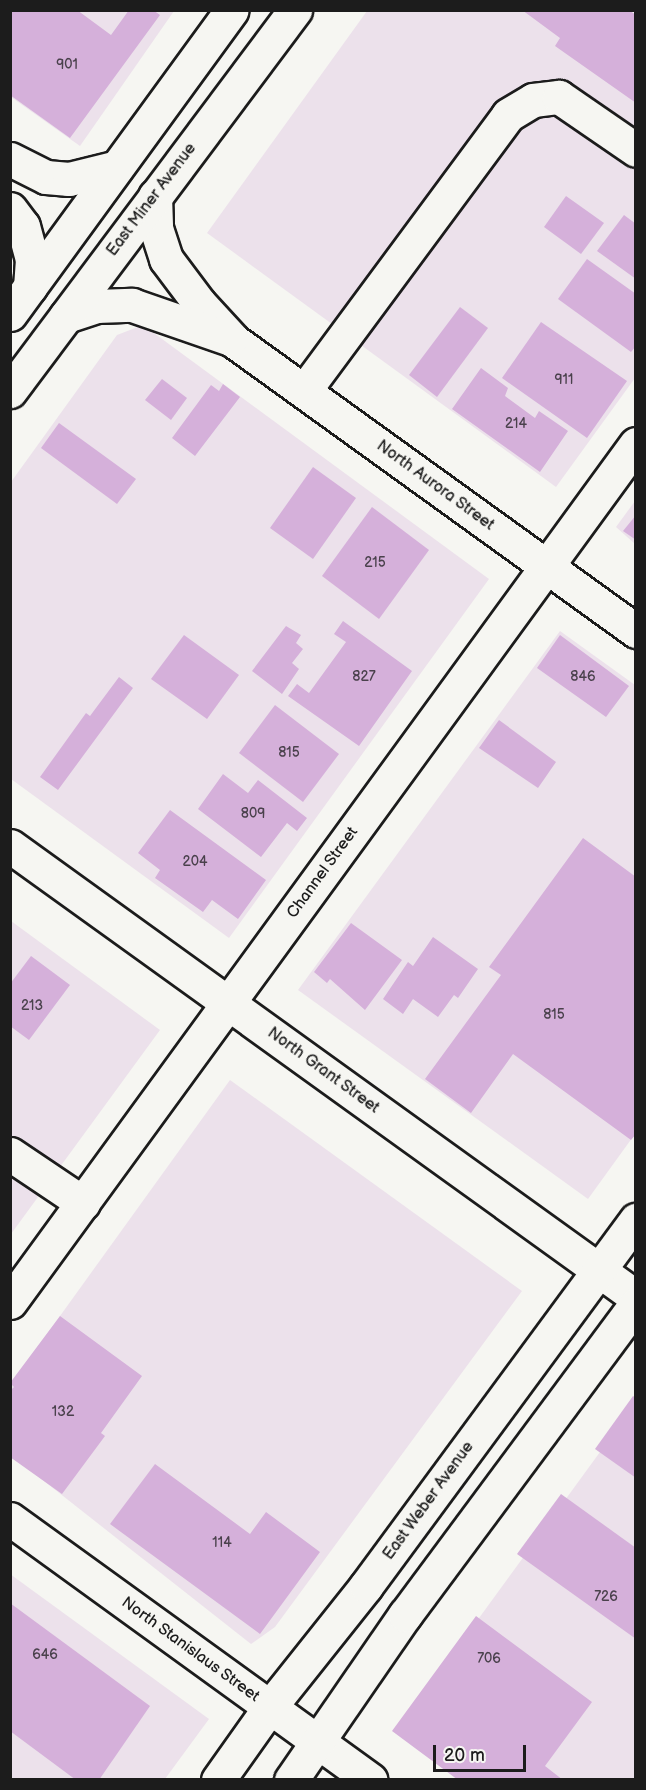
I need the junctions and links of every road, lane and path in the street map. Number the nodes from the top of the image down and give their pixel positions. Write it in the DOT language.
graph roads {
  1 [pos="232,10"];
  2 [pos="295,10"];
  3 [pos="636,150"];
  4 [pos="10,159"];
  5 [pos="117,167"];
  6 [pos="155,196"];
  7 [pos="10,209"];
  8 [pos="30,286"];
  9 [pos="10,314"];
  10 [pos="66,316"];
  11 [pos="234,341"];
  12 [pos="10,391"];
  13 [pos="304,391"];
  14 [pos="636,444"];
  15 [pos="545,566"];
  16 [pos="636,630"];
  17 [pos="10,846"];
  18 [pos="229,1003"];
  19 [pos="12,1158"];
  20 [pos="83,1203"];
  21 [pos="636,1220"];
  22 [pos="599,1270"];
  23 [pos="636,1297"];
  24 [pos="10,1302"];
  25 [pos="636,1304"];
  26 [pos="10,1519"];
  27 [pos="269,1708"];
  28 [pos="318,1743"];
  29 [pos="218,1779"];
  30 [pos="291,1779"];
  31 [pos="371,1779"];
  1 -- 5 [label="street"];
  2 -- 6 [label="street, East Miner Avenue"];
  3 -- 13 [label="street"];
  4 -- 5 [label="street"];
  5 -- 8 [label="street"];
  6 -- 10 [label="street, East Miner Avenue"];
  6 -- 11 [label="street, North Aurora Street"];
  7 -- 8 [label="street"];
  8 -- 9 [label="street"];
  10 -- 11 [label="street, North Aurora Street"];
  10 -- 12 [label="street, East Miner Avenue"];
  11 -- 13 [label="street, North Aurora Street"];
  13 -- 15 [label="street, North Aurora Street"];
  14 -- 15 [label="street, Channel Street"];
  15 -- 16 [label="street, North Aurora Street"];
  15 -- 18 [label="street, Channel Street"];
  17 -- 18 [label="street, North Grant Street"];
  18 -- 20 [label="street, Channel Street"];
  18 -- 22 [label="street, North Grant Street"];
  19 -- 20 [label="street"];
  20 -- 24 [label="street, Channel Street"];
  21 -- 22 [label="street, East Weber Avenue"];
  22 -- 23 [label="street, North Grant Street"];
  22 -- 27 [label="street, East Weber Avenue"];
  25 -- 28 [label="street"];
  26 -- 27 [label="street, North Stanislaus Street"];
  27 -- 28 [label="street, North Stanislaus Street"];
  27 -- 29 [label="street, East Weber Avenue"];
  28 -- 30 [label="street"];
  28 -- 31 [label="street, North Stanislaus Street"];
}
